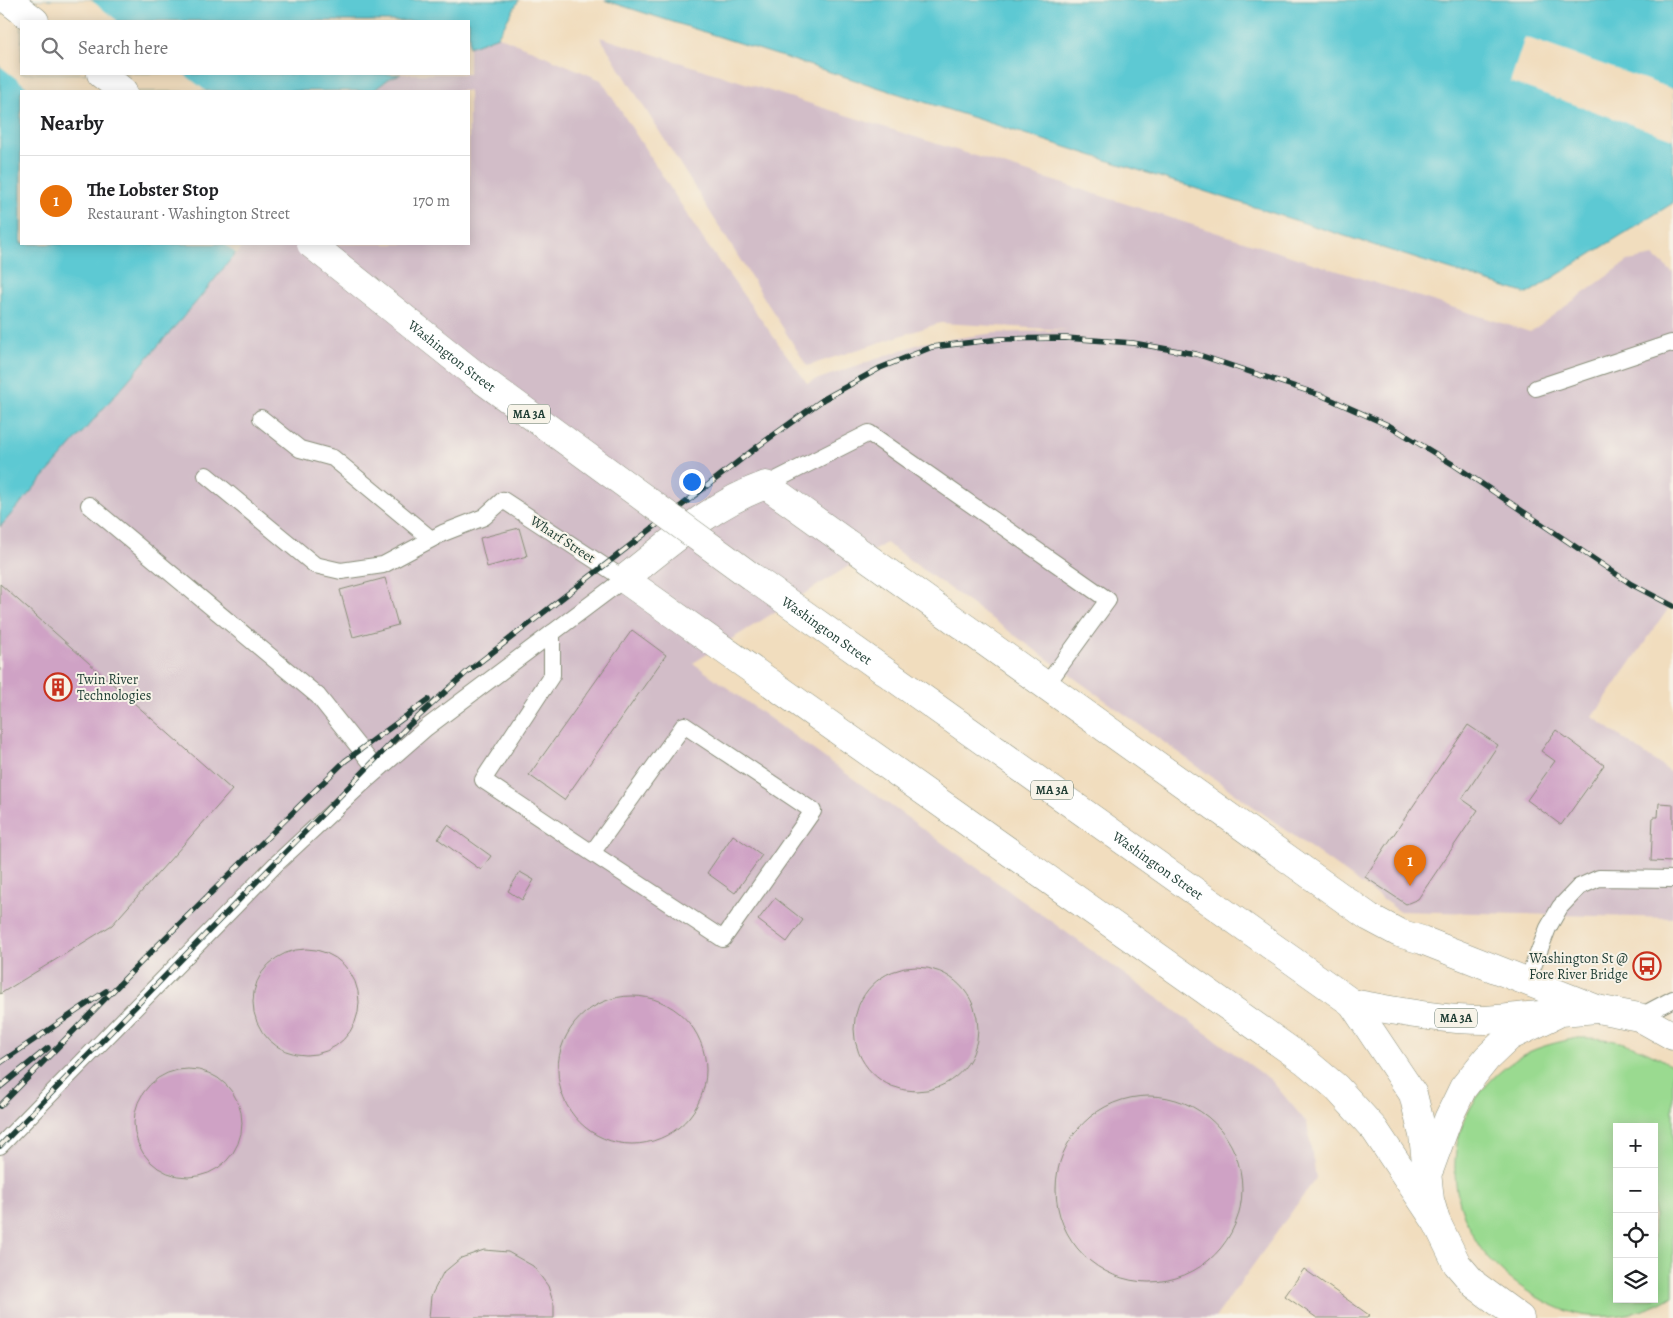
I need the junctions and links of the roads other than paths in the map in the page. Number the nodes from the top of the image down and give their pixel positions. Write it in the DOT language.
graph roads {
  1 [pos="8,0"];
  2 [pos="34,20"];
  3 [pos="102,75"];
  4 [pos="122,90"];
  5 [pos="312,245"];
  6 [pos="1673,344"];
  7 [pos="1536,388"];
  8 [pos="261,418"];
  9 [pos="206,475"];
  10 [pos="766,484"];
  11 [pos="89,505"];
  12 [pos="431,539"];
  13 [pos="624,579"];
  14 [pos="552,632"];
  15 [pos="1048,684"];
  16 [pos="377,770"];
  17 [pos="592,853"];
  18 [pos="1673,879"];
  19 [pos="1527,982"];
  20 [pos="1673,999"];
  21 [pos="1352,1003"];
  22 [pos="1597,1009"];
  23 [pos="1561,1012"];
  24 [pos="1639,1017"];
  25 [pos="1673,1036"];
  26 [pos="0,1146"];
  27 [pos="1426,1176"];
  28 [pos="1436,1221"];
  29 [pos="1520,1318"];
  1 -- 2 [label="main road"];
  3 -- 4 [label="main road"];
  5 -- 21 [label="main road, Washington Street / MA 3A, bridge"];
  6 -- 7 [label="lane"];
  8 -- 12 [label="lane"];
  9 -- 12 [label="lane"];
  10 -- 13 [label="main road"];
  10 -- 15 [label="main road"];
  10 -- 15 [label="lane"];
  11 -- 16 [label="lane"];
  12 -- 13 [label="lane, Wharf Street"];
  13 -- 14 [label="lane"];
  13 -- 28 [label="main road"];
  14 -- 16 [label="lane"];
  14 -- 17 [label="lane"];
  15 -- 19 [label="main road"];
  16 -- 26 [label="lane"];
  17 -- 17 [label="lane"];
  18 -- 19 [label="lane"];
  19 -- 22 [label="main road"];
  20 -- 24 [label="lane"];
  21 -- 23 [label="main road, Washington Street / MA 3A"];
  21 -- 27 [label="main road, Washington Street / MA 3A"];
  22 -- 23 [label="main road, MA 3A"];
  22 -- 24 [label="main road, MA 3A"];
  23 -- 27 [label="main road"];
  24 -- 25 [label="main road, MA 3A"];
  27 -- 28 [label="main road, MA 3A"];
  28 -- 29 [label="main road, MA 3A"];
}
